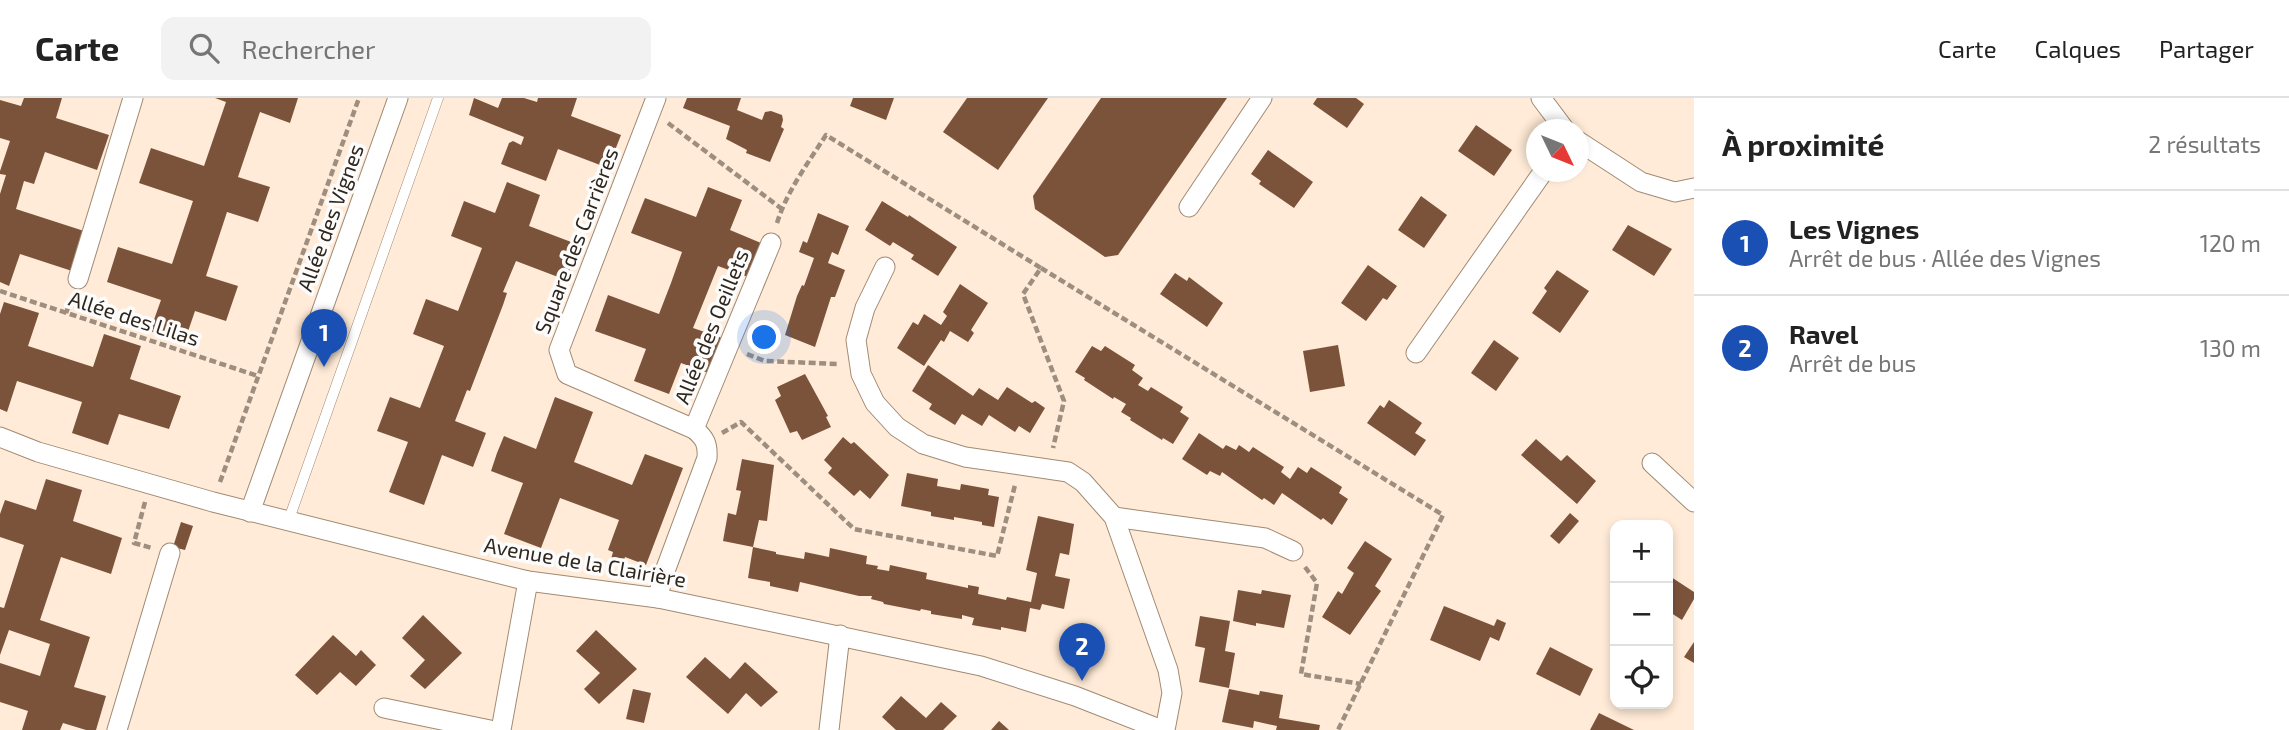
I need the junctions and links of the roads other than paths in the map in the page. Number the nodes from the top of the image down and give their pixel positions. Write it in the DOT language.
graph roads {
  1 [pos="133,98"];
  2 [pos="398,98"];
  3 [pos="438,98"];
  4 [pos="1262,98"];
  5 [pos="1541,98"];
  6 [pos="654,105"];
  7 [pos="1557,119"];
  8 [pos="1589,148"];
  9 [pos="1536,182"];
  10 [pos="1694,188"];
  11 [pos="1189,207"];
  12 [pos="771,243"];
  13 [pos="885,267"];
  14 [pos="78,279"];
  15 [pos="1416,353"];
  16 [pos="700,436"];
  17 [pos="0,437"];
  18 [pos="1652,463"];
  19 [pos="1694,502"];
  20 [pos="250,512"];
  21 [pos="1114,517"];
  22 [pos="288,522"];
  23 [pos="1293,551"];
  24 [pos="170,553"];
  25 [pos="528,581"];
  26 [pos="658,598"];
  27 [pos="840,635"];
  28 [pos="384,708"];
  29 [pos="117,730"];
  30 [pos="490,730"];
  31 [pos="501,730"];
  32 [pos="829,730"];
  33 [pos="1163,730"];
  1 -- 14 [label="street"];
  2 -- 20 [label="street, Allée des Vignes"];
  3 -- 22 [label="lane"];
  4 -- 11 [label="street"];
  5 -- 7 [label="street"];
  6 -- 16 [label="street, Square des Carrières"];
  8 -- 10 [label="street"];
  9 -- 15 [label="street"];
  12 -- 16 [label="street, Allée des Oeillets"];
  13 -- 21 [label="street"];
  16 -- 26 [label="street"];
  17 -- 20 [label="street, Avenue de la Clairière"];
  18 -- 19 [label="street"];
  20 -- 22 [label="street, Avenue de la Clairière"];
  21 -- 23 [label="street"];
  21 -- 33 [label="street"];
  22 -- 25 [label="street, Avenue de la Clairière"];
  24 -- 29 [label="street"];
  25 -- 26 [label="street, Avenue de la Clairière"];
  25 -- 31 [label="street"];
  26 -- 27 [label="street, Avenue de la Clairière"];
  27 -- 32 [label="street"];
  27 -- 33 [label="street, Avenue de la Clairière"];
  28 -- 30 [label="street"];
}
